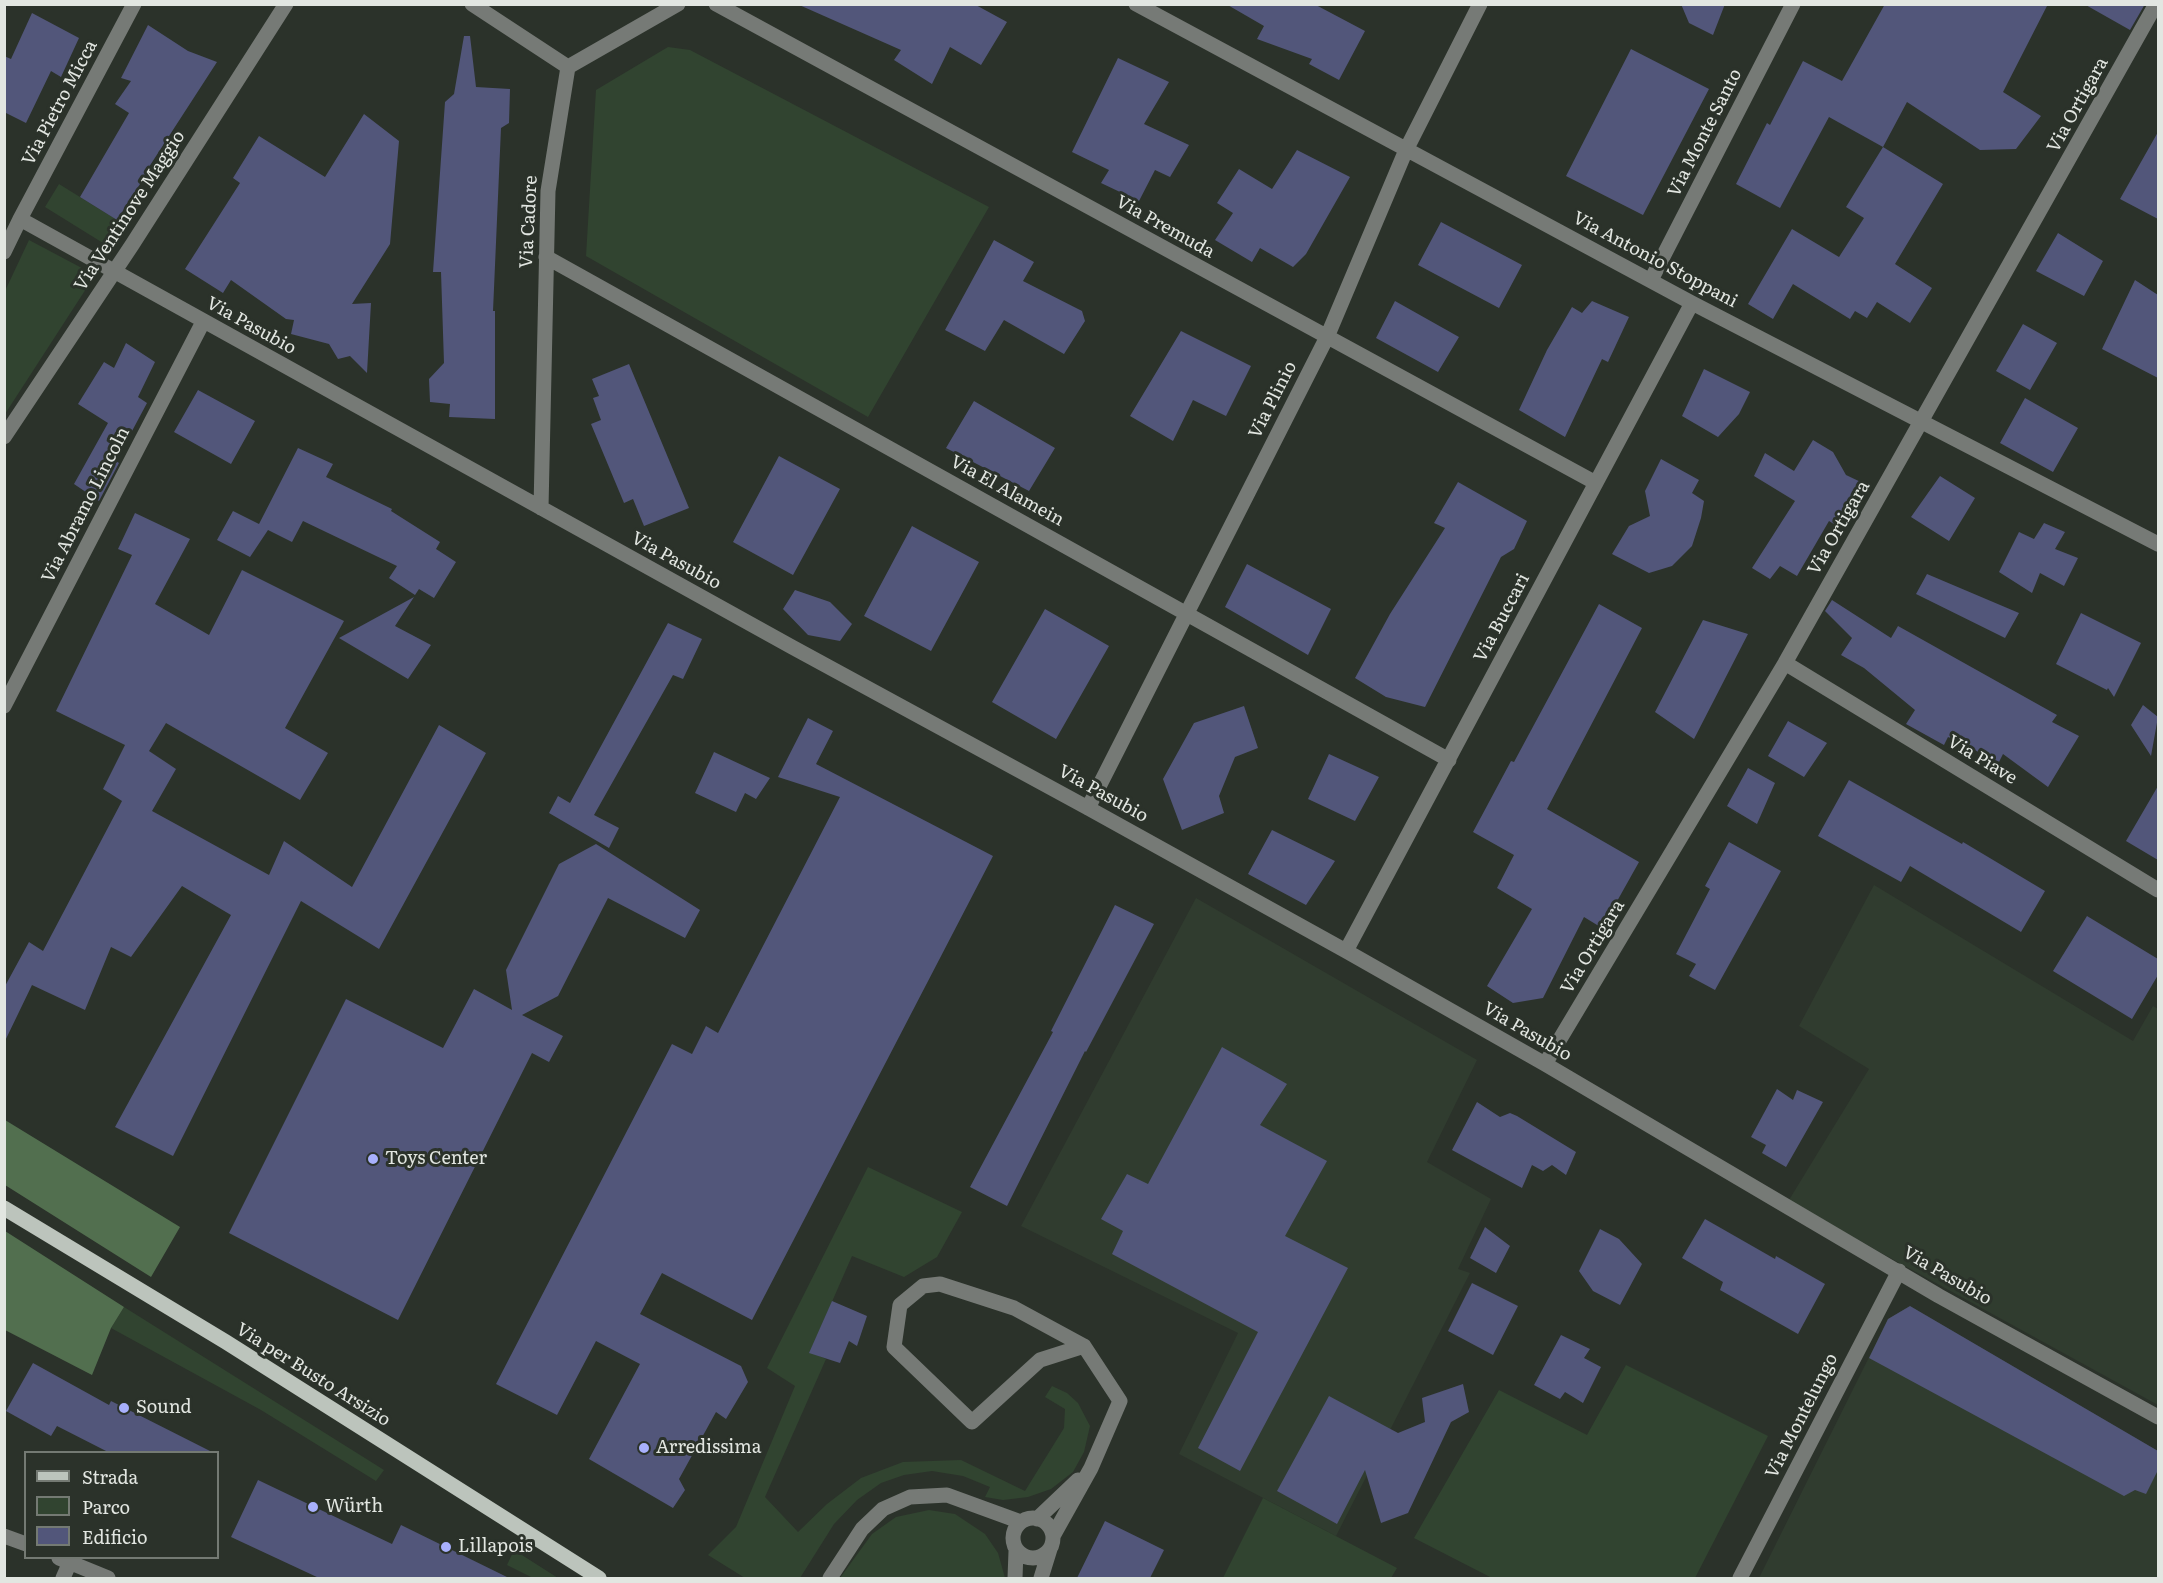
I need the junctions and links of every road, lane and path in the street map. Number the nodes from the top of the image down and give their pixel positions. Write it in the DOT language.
graph roads {
  1 [pos="134,4"];
  2 [pos="286,4"];
  3 [pos="472,4"];
  4 [pos="678,4"];
  5 [pos="716,4"];
  6 [pos="1136,4"];
  7 [pos="1480,4"];
  8 [pos="1793,4"];
  9 [pos="2156,4"];
  10 [pos="568,67"];
  11 [pos="1406,150"];
  12 [pos="20,219"];
  13 [pos="4,252"];
  14 [pos="546,257"];
  15 [pos="114,271"];
  16 [pos="1651,280"];
  17 [pos="1692,303"];
  18 [pos="203,322"];
  19 [pos="1327,337"];
  20 [pos="1922,423"];
  21 [pos="4,437"];
  22 [pos="1596,483"];
  23 [pos="542,508"];
  24 [pos="2158,544"];
  25 [pos="1186,613"];
  26 [pos="1785,663"];
  27 [pos="4,706"];
  28 [pos="1449,760"];
  29 [pos="1088,808"];
  30 [pos="2158,890"];
  31 [pos="1346,951"];
  32 [pos="1545,1064"];
  33 [pos="4,1208"];
  34 [pos="1899,1271"];
  35 [pos="1084,1346"];
  36 [pos="2158,1417"];
  37 [pos="1091,1468"];
  38 [pos="982,1509"];
  39 [pos="1029,1520"];
  40 [pos="4,1536"];
  41 [pos="1051,1542"];
  42 [pos="24,1543"];
  43 [pos="1014,1545"];
  44 [pos="64,1560"];
  45 [pos="63,1578"];
  46 [pos="108,1578"];
  47 [pos="599,1578"];
  48 [pos="830,1578"];
  49 [pos="1015,1578"];
  50 [pos="1041,1578"];
  51 [pos="1740,1578"];
  1 -- 12 [label="street, Via Pietro Micca"];
  2 -- 15 [label="street, Via Ventinove Maggio"];
  3 -- 10 [label="street"];
  4 -- 10 [label="street"];
  5 -- 19 [label="street, Via Premuda"];
  6 -- 11 [label="street, Via Antonio Stoppani"];
  7 -- 11 [label="street, Via Plinio"];
  8 -- 16 [label="street, Via Monte Santo"];
  9 -- 20 [label="street, Via Ortigara"];
  10 -- 14 [label="street, Via Cadore"];
  11 -- 16 [label="street, Via Antonio Stoppani"];
  11 -- 19 [label="street, Via Plinio"];
  12 -- 13 [label="street, Via Pietro Micca"];
  12 -- 15 [label="street, Via Pasubio"];
  14 -- 23 [label="street, Via Cadore"];
  14 -- 25 [label="street, Via El Alamein"];
  15 -- 18 [label="street, Via Pasubio"];
  15 -- 21 [label="street, Via Ventinove Maggio"];
  16 -- 17 [label="street, Via Antonio Stoppani"];
  17 -- 20 [label="street, Via Antonio Stoppani"];
  17 -- 22 [label="street, Via Buccari"];
  18 -- 23 [label="street, Via Pasubio"];
  18 -- 27 [label="street, Via Abramo Lincoln"];
  19 -- 22 [label="street, Via Premuda"];
  19 -- 25 [label="street, Via Plinio"];
  20 -- 24 [label="street, Via Antonio Stoppani"];
  20 -- 26 [label="street, Via Ortigara"];
  22 -- 28 [label="street, Via Buccari"];
  23 -- 29 [label="street, Via Pasubio"];
  25 -- 28 [label="street, Via El Alamein"];
  25 -- 29 [label="street, Via Plinio"];
  26 -- 30 [label="street, Via Piave"];
  26 -- 32 [label="street, Via Ortigara"];
  28 -- 31 [label="street, Via Buccari"];
  29 -- 31 [label="street, Via Pasubio"];
  31 -- 32 [label="street, Via Pasubio"];
  32 -- 34 [label="street, Via Pasubio"];
  33 -- 47 [label="main road, Via per Busto Arsizio"];
  34 -- 36 [label="street, Via Pasubio"];
  34 -- 51 [label="street, Via Montelungo"];
  35 -- 35 [label="street"];
  35 -- 37 [label="street"];
  37 -- 39 [label="street"];
  37 -- 41 [label="street"];
  38 -- 39 [label="street"];
  38 -- 43 [label="street"];
  38 -- 48 [label="street"];
  39 -- 41 [label="street"];
  39 -- 43 [label="street"];
  40 -- 42 [label="street"];
  41 -- 43 [label="street"];
  41 -- 50 [label="street"];
  43 -- 49 [label="street"];
  44 -- 45 [label="street"];
  44 -- 46 [label="street"];
}
